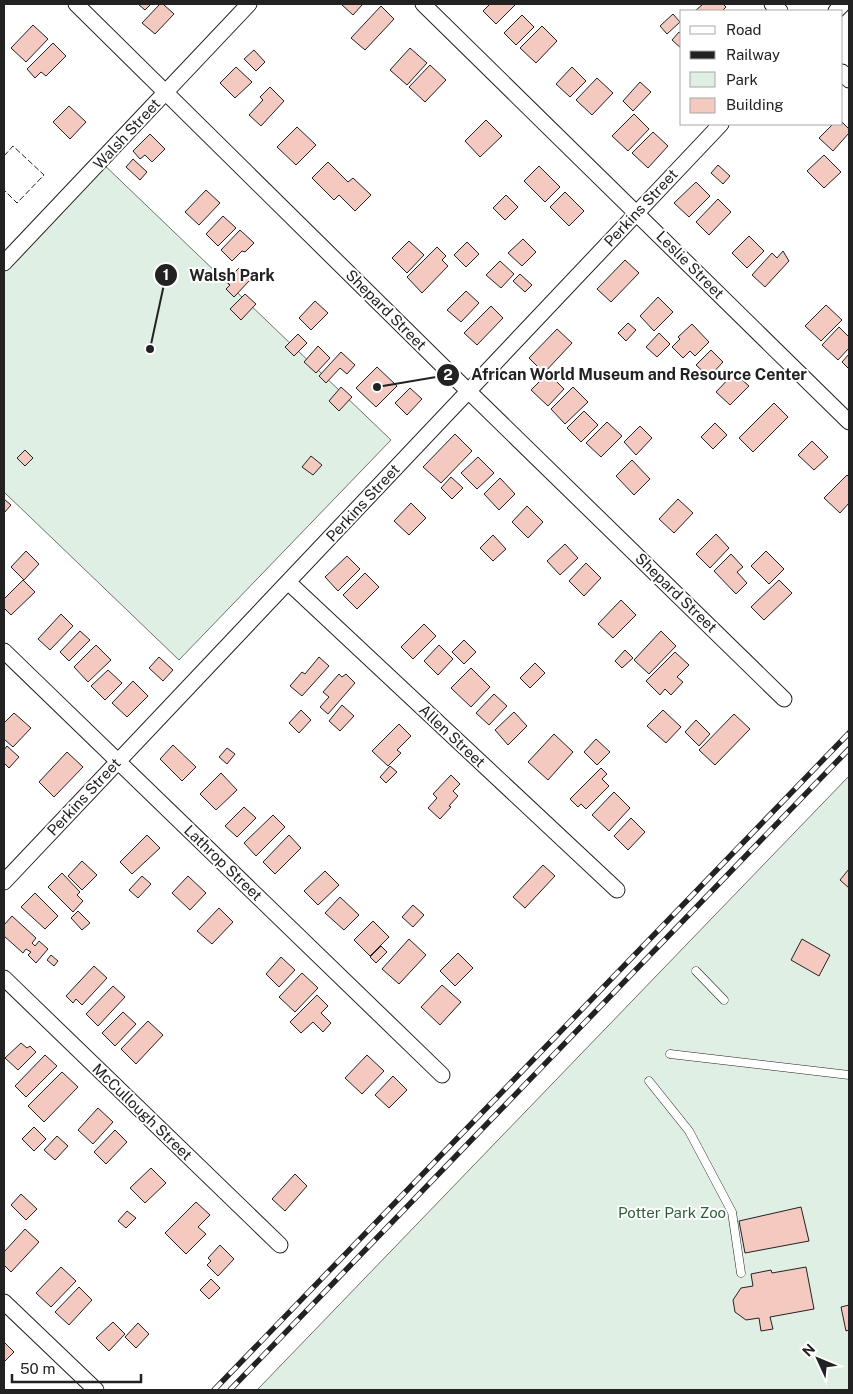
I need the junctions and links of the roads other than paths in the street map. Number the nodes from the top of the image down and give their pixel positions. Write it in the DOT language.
graph roads {
  1 [pos="76,4"];
  2 [pos="249,4"];
  3 [pos="423,4"];
  4 [pos="166,92"];
  5 [pos="720,125"];
  6 [pos="636,213"];
  7 [pos="4,263"];
  8 [pos="468,391"];
  9 [pos="849,422"];
  10 [pos="288,582"];
  11 [pos="4,651"];
  12 [pos="784,699"];
  13 [pos="117,762"];
  14 [pos="4,882"];
  15 [pos="617,890"];
  16 [pos="696,971"];
  17 [pos="4,978"];
  18 [pos="724,1000"];
  19 [pos="670,1054"];
  20 [pos="442,1075"];
  21 [pos="849,1075"];
  22 [pos="649,1081"];
  23 [pos="280,1245"];
  24 [pos="741,1273"];
  25 [pos="4,1302"];
  26 [pos="96,1390"];
  1 -- 4 [label="street, Shepard Street"];
  2 -- 4 [label="street, Walsh Street"];
  3 -- 6 [label="street, Leslie Street"];
  4 -- 7 [label="street, Walsh Street"];
  4 -- 8 [label="street, Shepard Street"];
  5 -- 6 [label="street, Perkins Street"];
  6 -- 8 [label="street, Perkins Street"];
  6 -- 9 [label="street, Leslie Street"];
  8 -- 10 [label="street, Perkins Street"];
  8 -- 12 [label="street, Shepard Street"];
  10 -- 13 [label="street, Perkins Street"];
  10 -- 15 [label="street, Allen Street"];
  11 -- 13 [label="street, Lathrop Street"];
  13 -- 14 [label="street, Perkins Street"];
  13 -- 20 [label="street, Lathrop Street"];
  16 -- 18 [label="lane"];
  17 -- 23 [label="street, McCullough Street"];
  19 -- 21 [label="lane"];
  22 -- 24 [label="lane"];
  25 -- 26 [label="street"];
}
